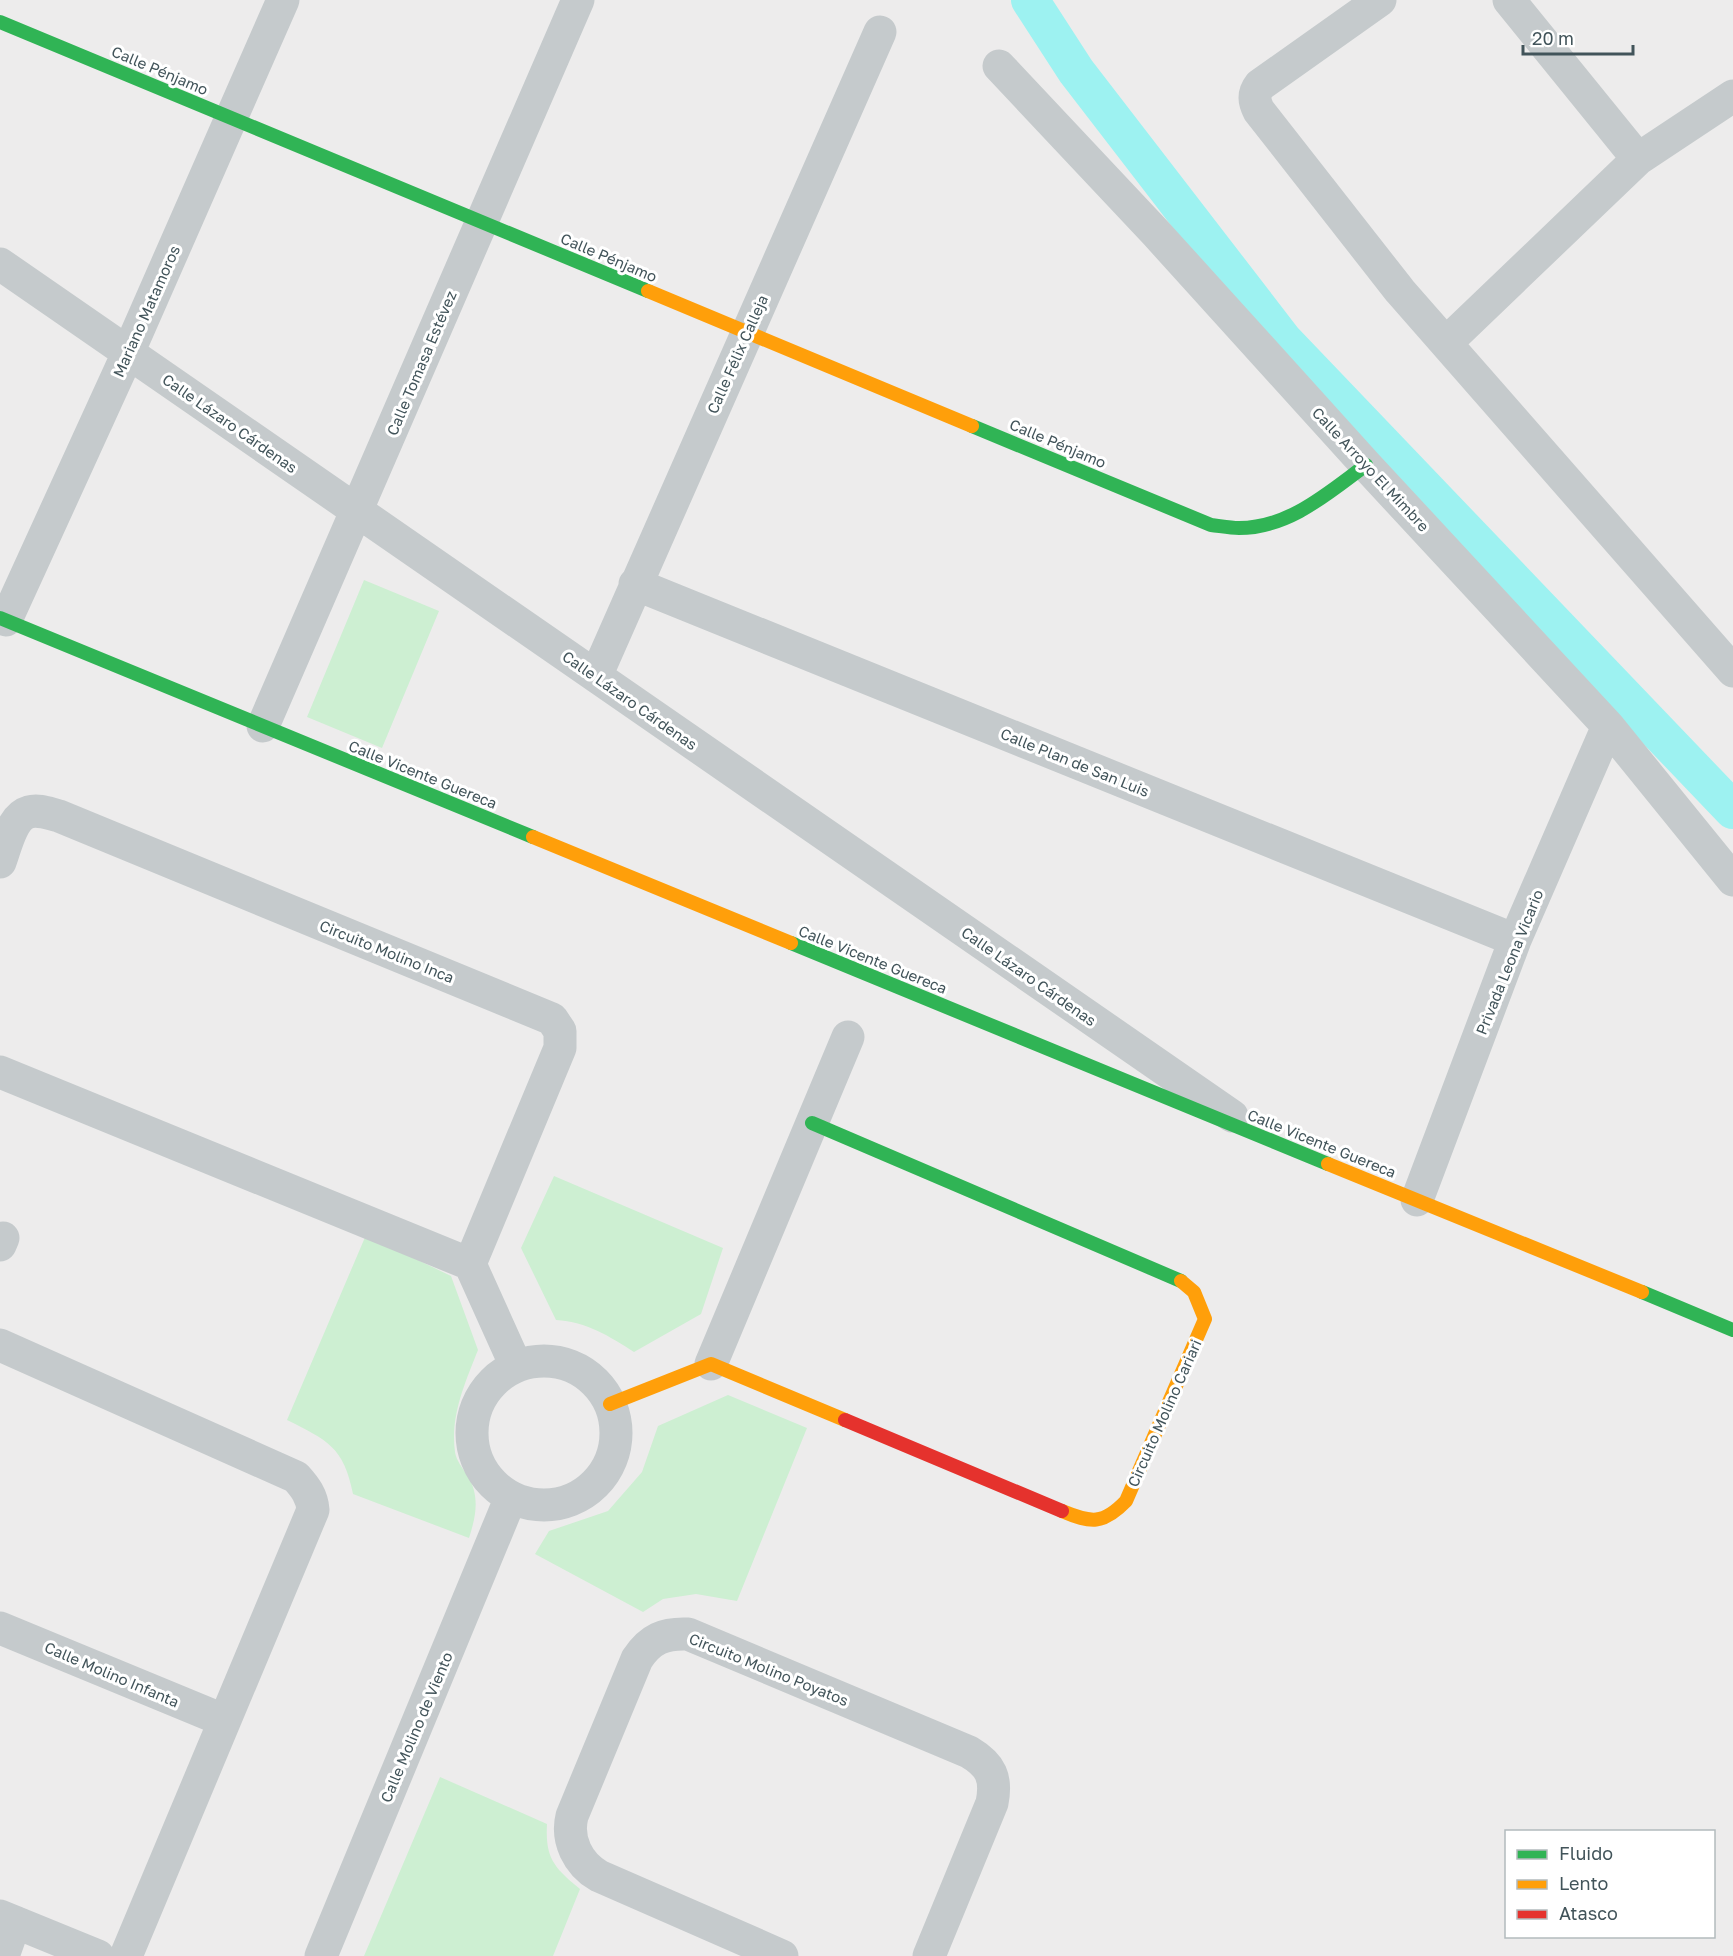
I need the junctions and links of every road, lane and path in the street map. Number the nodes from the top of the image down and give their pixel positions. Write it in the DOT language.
graph roads {
  1 [pos="283,0"];
  2 [pos="578,0"];
  3 [pos="1380,0"];
  4 [pos="1509,0"];
  5 [pos="0,22"];
  6 [pos="880,32"];
  7 [pos="999,66"];
  8 [pos="1733,96"];
  9 [pos="230,117"];
  10 [pos="1638,159"];
  11 [pos="482,222"];
  12 [pos="0,264"];
  13 [pos="747,332"];
  14 [pos="1446,343"];
  15 [pos="128,353"];
  16 [pos="1366,465"];
  17 [pos="357,512"];
  18 [pos="635,584"];
  19 [pos="3,619"];
  20 [pos="1733,671"];
  21 [pos="596,676"];
  22 [pos="263,726"];
  23 [pos="1608,726"];
  24 [pos="0,862"];
  25 [pos="1733,880"];
  26 [pos="1515,940"];
  27 [pos="848,1037"];
  28 [pos="0,1072"];
  29 [pos="812,1123"];
  30 [pos="1260,1136"];
  31 [pos="1417,1200"];
  32 [pos="470,1264"];
  33 [pos="1733,1330"];
  34 [pos="0,1345"];
  35 [pos="711,1364"];
  36 [pos="516,1366"];
  37 [pos="610,1404"];
  38 [pos="511,1497"];
  39 [pos="0,1628"];
  40 [pos="223,1720"];
  41 [pos="8,1919"];
  42 [pos="3,1956"];
  43 [pos="98,1956"];
  44 [pos="126,1956"];
  45 [pos="321,1956"];
  46 [pos="782,1956"];
  47 [pos="929,1956"];
  1 -- 9 [label="street, Mariano Matamoros"];
  2 -- 11 [label="street, Calle Tomasa Estévez"];
  3 -- 14 [label="street"];
  4 -- 10 [label="street"];
  5 -- 9 [label="street, Calle Pénjamo"];
  6 -- 13 [label="street, Calle Félix Calleja"];
  7 -- 16 [label="street, Calle Arroyo El Mimbre"];
  8 -- 10 [label="street"];
  9 -- 11 [label="street, Calle Pénjamo"];
  9 -- 15 [label="street, Mariano Matamoros"];
  10 -- 14 [label="street"];
  11 -- 13 [label="street, Calle Pénjamo"];
  11 -- 17 [label="street, Calle Tomasa Estévez"];
  12 -- 15 [label="street, Calle Lázaro Cárdenas"];
  13 -- 16 [label="street, Calle Pénjamo"];
  13 -- 18 [label="street, Calle Félix Calleja"];
  14 -- 20 [label="street"];
  15 -- 17 [label="street, Calle Lázaro Cárdenas"];
  15 -- 19 [label="street, Mariano Matamoros"];
  16 -- 23 [label="street, Calle Arroyo El Mimbre"];
  17 -- 21 [label="street, Calle Lázaro Cárdenas"];
  17 -- 22 [label="street, Calle Tomasa Estévez"];
  18 -- 21 [label="street, Calle Félix Calleja"];
  18 -- 26 [label="street, Calle Plan de San Luis"];
  19 -- 22 [label="street, Calle Vicente Guereca"];
  21 -- 30 [label="street, Calle Lázaro Cárdenas"];
  22 -- 30 [label="street, Calle Vicente Guereca"];
  23 -- 25 [label="street, Calle Arroyo El Mimbre"];
  23 -- 26 [label="street, Privada Leona Vicario"];
  24 -- 32 [label="street, Circuito Molino Inca"];
  26 -- 31 [label="street, Privada Leona Vicario"];
  27 -- 29 [label="street"];
  28 -- 32 [label="street"];
  29 -- 35 [label="street"];
  29 -- 35 [label="street, Circuito Molino Cariari"];
  30 -- 31 [label="street, Calle Vicente Guereca"];
  31 -- 33 [label="street, Calle Vicente Guereca"];
  32 -- 36 [label="street"];
  34 -- 40 [label="street"];
  35 -- 37 [label="street"];
  36 -- 37 [label="street"];
  36 -- 38 [label="street"];
  37 -- 38 [label="street"];
  38 -- 45 [label="street, Calle Molino de Viento"];
  39 -- 40 [label="street, Calle Molino Infanta"];
  40 -- 44 [label="street"];
  41 -- 42 [label="street"];
  41 -- 43 [label="street"];
  46 -- 47 [label="street, Circuito Molino Poyatos"];
}
